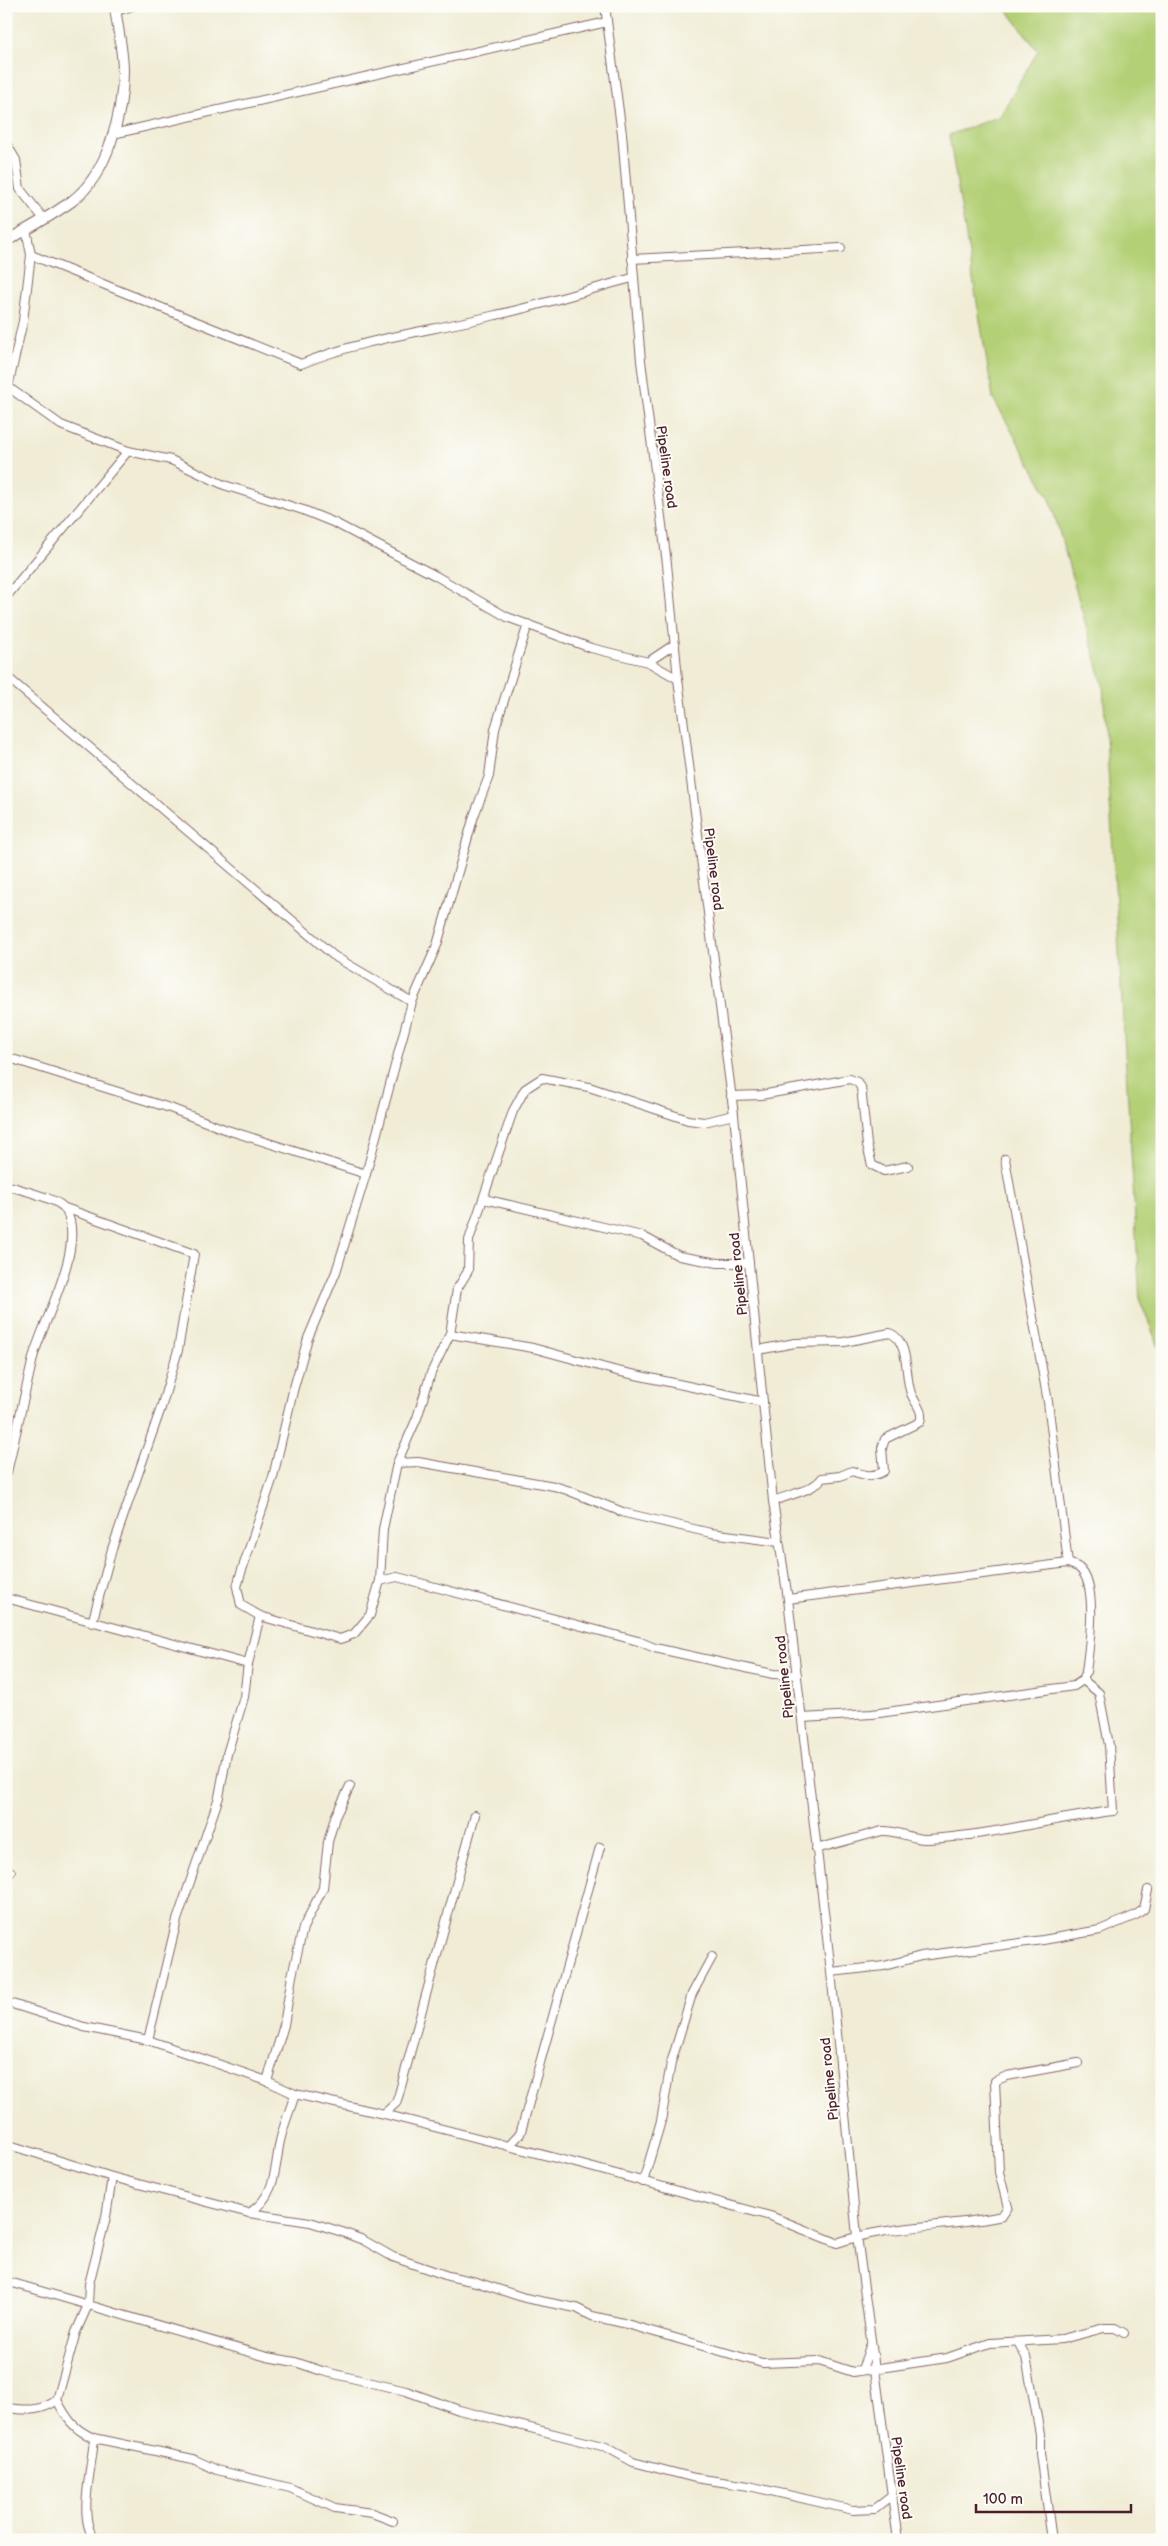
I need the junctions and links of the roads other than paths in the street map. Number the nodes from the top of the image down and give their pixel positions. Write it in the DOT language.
graph roads {
  1 [pos="133,6"];
  2 [pos="605,6"];
  3 [pos="116,8"];
  4 [pos="607,22"];
  5 [pos="113,134"];
  6 [pos="6,143"];
  7 [pos="44,219"];
  8 [pos="26,229"];
  9 [pos="6,241"];
  10 [pos="841,248"];
  11 [pos="31,255"];
  12 [pos="632,259"];
  13 [pos="632,278"];
  14 [pos="7,388"];
  15 [pos="128,450"];
  16 [pos="6,597"];
  17 [pos="528,624"];
  18 [pos="675,644"];
  19 [pos="648,662"];
  20 [pos="6,676"];
  21 [pos="678,679"];
  22 [pos="412,1002"];
  23 [pos="6,1057"];
  24 [pos="731,1096"];
  25 [pos="734,1115"];
  26 [pos="1005,1159"];
  27 [pos="908,1166"];
  28 [pos="366,1174"];
  29 [pos="6,1185"];
  30 [pos="484,1199"];
  31 [pos="65,1208"];
  32 [pos="749,1263"];
  33 [pos="450,1334"];
  34 [pos="758,1350"];
  35 [pos="763,1402"];
  36 [pos="398,1463"];
  37 [pos="6,1477"];
  38 [pos="773,1501"];
  39 [pos="779,1542"];
  40 [pos="1068,1563"];
  41 [pos="380,1581"];
  42 [pos="6,1598"];
  43 [pos="788,1599"];
  44 [pos="260,1616"];
  45 [pos="92,1623"];
  46 [pos="248,1664"];
  47 [pos="797,1675"];
  48 [pos="1083,1680"];
  49 [pos="802,1718"];
  50 [pos="350,1786"];
  51 [pos="475,1814"];
  52 [pos="600,1847"];
  53 [pos="816,1849"];
  54 [pos="1148,1890"];
  55 [pos="712,1956"];
  56 [pos="831,1972"];
  57 [pos="6,2002"];
  58 [pos="148,2040"];
  59 [pos="1078,2063"];
  60 [pos="267,2081"];
  61 [pos="295,2094"];
  62 [pos="384,2114"];
  63 [pos="6,2144"];
  64 [pos="509,2146"];
  65 [pos="112,2177"];
  66 [pos="643,2182"];
  67 [pos="249,2213"];
  68 [pos="857,2236"];
  69 [pos="6,2281"];
  70 [pos="88,2305"];
  71 [pos="1124,2332"];
  72 [pos="1018,2342"];
  73 [pos="871,2344"];
  74 [pos="874,2369"];
  75 [pos="862,2370"];
  76 [pos="57,2400"];
  77 [pos="6,2408"];
  78 [pos="94,2438"];
  79 [pos="892,2496"];
  80 [pos="393,2521"];
  81 [pos="96,2540"];
  82 [pos="898,2540"];
  83 [pos="1052,2540"];
  1 -- 3 [label="street"];
  2 -- 4 [label="street, Pipeline road"];
  3 -- 5 [label="street"];
  4 -- 5 [label="street"];
  4 -- 12 [label="street, Pipeline road"];
  5 -- 7 [label="street"];
  6 -- 7 [label="street"];
  7 -- 8 [label="street"];
  8 -- 9 [label="street"];
  8 -- 11 [label="street"];
  10 -- 12 [label="street"];
  11 -- 13 [label="street"];
  11 -- 14 [label="street"];
  12 -- 13 [label="street, Pipeline road"];
  13 -- 18 [label="street, Pipeline road"];
  14 -- 15 [label="street"];
  15 -- 16 [label="street"];
  15 -- 17 [label="street"];
  17 -- 19 [label="street"];
  17 -- 22 [label="street"];
  18 -- 19 [label="street"];
  18 -- 21 [label="street, Pipeline road"];
  19 -- 21 [label="street"];
  20 -- 22 [label="street"];
  21 -- 24 [label="street, Pipeline road"];
  22 -- 28 [label="street"];
  23 -- 28 [label="street"];
  24 -- 25 [label="street, Pipeline road"];
  24 -- 27 [label="street"];
  25 -- 30 [label="street"];
  25 -- 32 [label="street, Pipeline road"];
  26 -- 40 [label="street"];
  28 -- 44 [label="street"];
  29 -- 31 [label="street"];
  30 -- 32 [label="street"];
  30 -- 33 [label="street"];
  31 -- 37 [label="street"];
  31 -- 45 [label="street"];
  32 -- 34 [label="street, Pipeline road"];
  33 -- 35 [label="street"];
  33 -- 36 [label="street"];
  34 -- 35 [label="street, Pipeline road"];
  34 -- 38 [label="street"];
  35 -- 38 [label="street, Pipeline road"];
  36 -- 39 [label="street"];
  36 -- 41 [label="street"];
  38 -- 39 [label="street, Pipeline road"];
  39 -- 43 [label="street, Pipeline road"];
  40 -- 43 [label="street"];
  40 -- 48 [label="street"];
  41 -- 44 [label="street"];
  41 -- 47 [label="street"];
  42 -- 45 [label="street"];
  43 -- 47 [label="street, Pipeline road"];
  44 -- 46 [label="street"];
  45 -- 46 [label="street"];
  46 -- 58 [label="street"];
  47 -- 49 [label="street, Pipeline road"];
  48 -- 49 [label="street"];
  48 -- 53 [label="street"];
  49 -- 53 [label="street, Pipeline road"];
  50 -- 60 [label="street"];
  51 -- 62 [label="street"];
  52 -- 64 [label="street"];
  53 -- 56 [label="street, Pipeline road"];
  54 -- 56 [label="street"];
  55 -- 66 [label="street"];
  56 -- 68 [label="street, Pipeline road"];
  57 -- 58 [label="street"];
  58 -- 60 [label="street"];
  59 -- 68 [label="street"];
  60 -- 61 [label="street"];
  61 -- 62 [label="street"];
  61 -- 67 [label="street"];
  62 -- 64 [label="street"];
  63 -- 65 [label="street"];
  64 -- 66 [label="street"];
  65 -- 67 [label="street"];
  65 -- 70 [label="street"];
  66 -- 68 [label="street"];
  67 -- 75 [label="street"];
  68 -- 73 [label="street, Pipeline road"];
  69 -- 70 [label="street"];
  70 -- 76 [label="street"];
  70 -- 79 [label="street"];
  71 -- 72 [label="street"];
  72 -- 74 [label="street"];
  72 -- 83 [label="street"];
  73 -- 74 [label="street, Pipeline road"];
  73 -- 75 [label="street"];
  74 -- 75 [label="street"];
  74 -- 79 [label="street, Pipeline road"];
  76 -- 77 [label="street"];
  76 -- 78 [label="street"];
  78 -- 80 [label="street"];
  78 -- 81 [label="street"];
  79 -- 82 [label="street, Pipeline road"];
}
